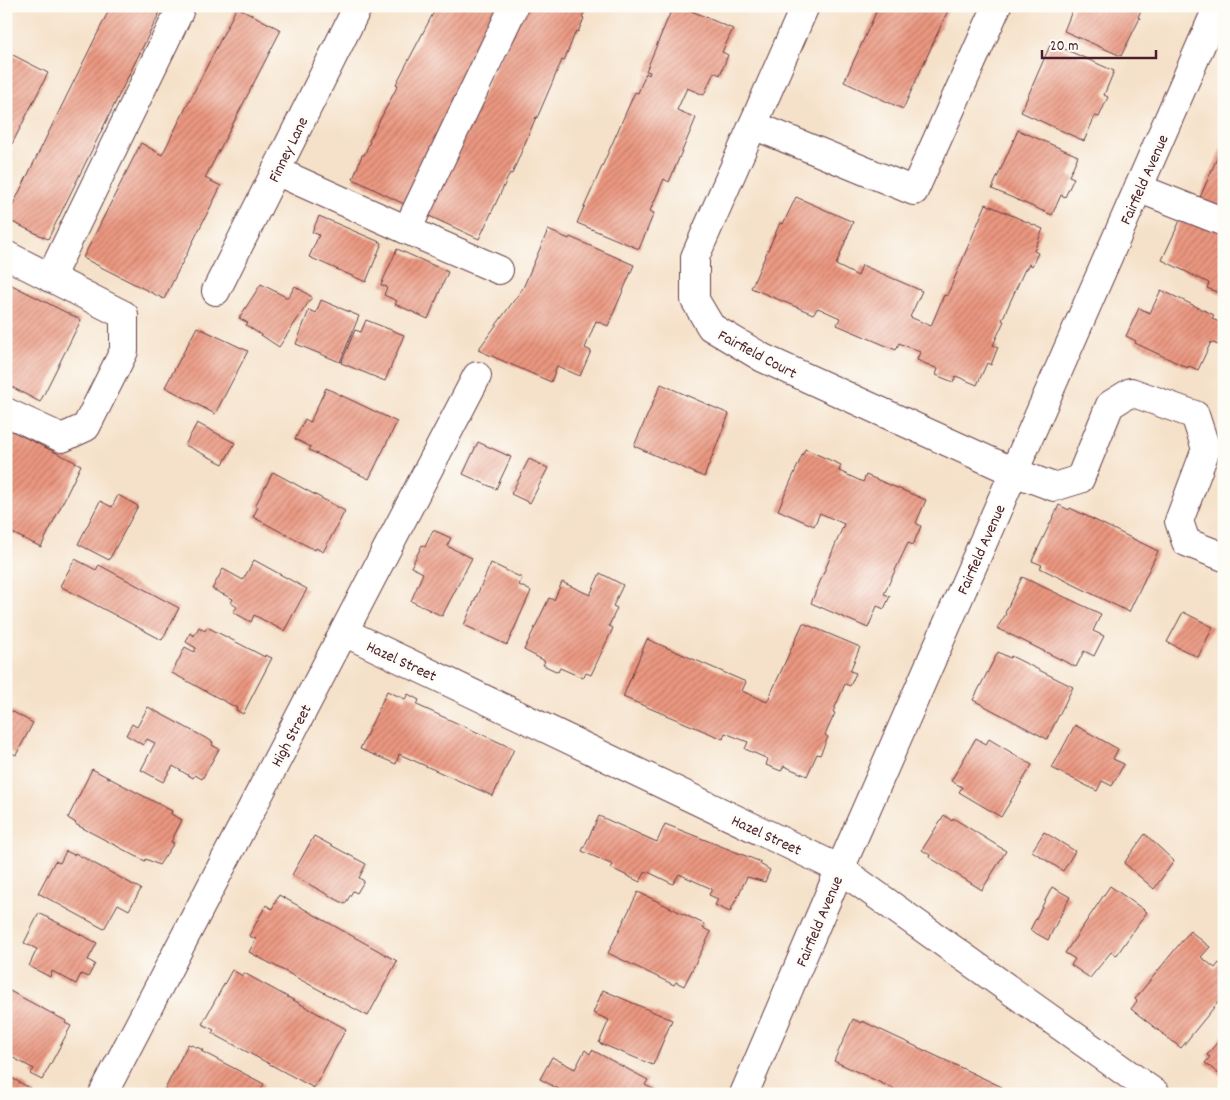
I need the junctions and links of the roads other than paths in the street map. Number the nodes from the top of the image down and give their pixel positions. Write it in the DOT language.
graph roads {
  1 [pos="358,6"];
  2 [pos="514,6"];
  3 [pos="805,6"];
  4 [pos="997,6"];
  5 [pos="1218,6"];
  6 [pos="179,12"];
  7 [pos="1216,36"];
  8 [pos="753,125"];
  9 [pos="276,171"];
  10 [pos="1138,188"];
  11 [pos="1224,222"];
  12 [pos="407,230"];
  13 [pos="6,255"];
  14 [pos="500,270"];
  15 [pos="50,278"];
  16 [pos="216,291"];
  17 [pos="477,376"];
  18 [pos="6,412"];
  19 [pos="1014,472"];
  20 [pos="1224,557"];
  21 [pos="344,632"];
  22 [pos="840,869"];
  23 [pos="103,1094"];
  24 [pos="744,1094"];
  25 [pos="1156,1094"];
  1 -- 9 [label="street, Finney Lane"];
  2 -- 12 [label="street"];
  3 -- 8 [label="street, Fairfield Court"];
  4 -- 8 [label="street"];
  5 -- 7 [label="street, Fairfield Avenue"];
  6 -- 15 [label="street"];
  7 -- 10 [label="street, Fairfield Avenue"];
  8 -- 19 [label="street, Fairfield Court"];
  9 -- 12 [label="street"];
  9 -- 16 [label="street, Finney Lane"];
  10 -- 11 [label="street"];
  10 -- 19 [label="street, Fairfield Avenue"];
  12 -- 14 [label="street"];
  13 -- 15 [label="street"];
  15 -- 18 [label="street"];
  17 -- 21 [label="street, High Street"];
  19 -- 20 [label="street, Fairfield Court"];
  19 -- 22 [label="street, Fairfield Avenue"];
  21 -- 22 [label="street, Hazel Street"];
  21 -- 23 [label="street, High Street"];
  22 -- 24 [label="street, Fairfield Avenue"];
  22 -- 25 [label="street, Hazel Street"];
}
